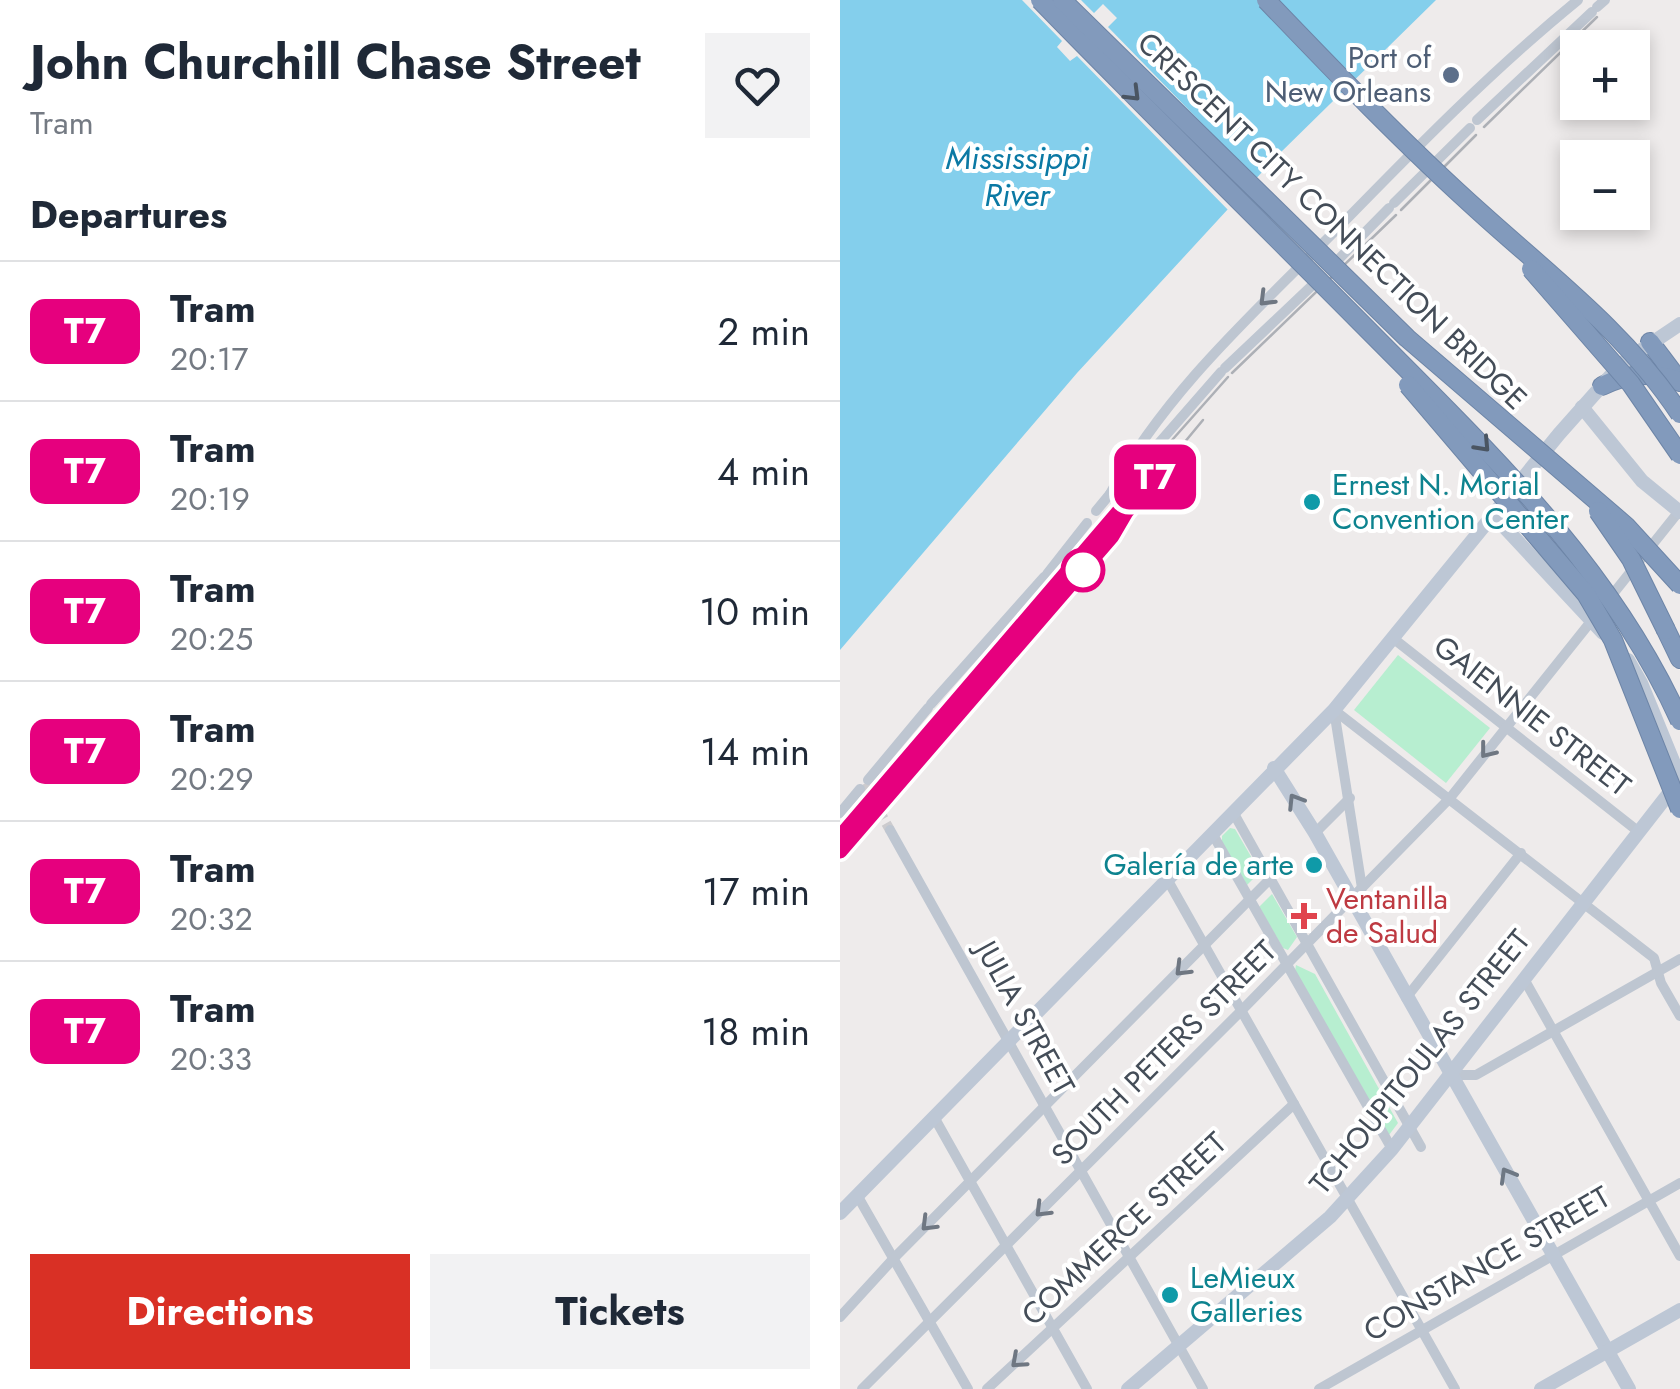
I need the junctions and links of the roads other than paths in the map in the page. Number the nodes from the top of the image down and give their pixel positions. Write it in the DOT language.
graph roads {
  1 [pos="1040,0"];
  2 [pos="1062,0"];
  3 [pos="1266,0"];
  4 [pos="1578,0"];
  5 [pos="1598,6"];
  6 [pos="1549,24"];
  7 [pos="1572,30"];
  8 [pos="1560,35"];
  9 [pos="1560,41"];
  10 [pos="1480,213"];
  11 [pos="1316,277"];
  12 [pos="1680,324"];
  13 [pos="1650,342"];
  14 [pos="1680,381"];
  15 [pos="1602,386"];
  16 [pos="1582,407"];
  17 [pos="1680,414"];
  18 [pos="1680,455"];
  19 [pos="1568,477"];
  20 [pos="1110,494"];
  21 [pos="1096,511"];
  22 [pos="1680,511"];
  23 [pos="1494,516"];
  24 [pos="1087,523"];
  25 [pos="1680,585"];
  26 [pos="1591,620"];
  27 [pos="1394,639"];
  28 [pos="1680,660"];
  29 [pos="1334,710"];
  30 [pos="1680,721"];
  31 [pos="1506,726"];
  32 [pos="1274,768"];
  33 [pos="1680,779"];
  34 [pos="1350,798"];
  35 [pos="1450,798"];
  36 [pos="1680,808"];
  37 [pos="840,812"];
  38 [pos="1233,812"];
  39 [pos="890,830"];
  40 [pos="1639,832"];
  41 [pos="1212,833"];
  42 [pos="1314,834"];
  43 [pos="1521,854"];
  44 [pos="1167,879"];
  45 [pos="1270,880"];
  46 [pos="1362,888"];
  47 [pos="1250,900"];
  48 [pos="1351,900"];
  49 [pos="1584,903"];
  50 [pos="1307,944"];
  51 [pos="1206,946"];
  52 [pos="1680,959"];
  53 [pos="1288,964"];
  54 [pos="1659,972"];
  55 [pos="1524,979"];
  56 [pos="1406,998"];
  57 [pos="1242,1010"];
  58 [pos="1680,1016"];
  59 [pos="1554,1031"];
  60 [pos="1010,1043"];
  61 [pos="1450,1075"];
  62 [pos="1294,1104"];
  63 [pos="1046,1107"];
  64 [pos="934,1117"];
  65 [pos="1409,1126"];
  66 [pos="1421,1146"];
  67 [pos="1392,1149"];
  68 [pos="1081,1170"];
  69 [pos="970,1182"];
  70 [pos="1680,1183"];
  71 [pos="857,1195"];
  72 [pos="1349,1200"];
  73 [pos="1649,1201"];
  74 [pos="840,1213"];
  75 [pos="1006,1246"];
  76 [pos="1553,1255"];
  77 [pos="1680,1256"];
  78 [pos="895,1257"];
  79 [pos="1130,1258"];
  80 [pos="1680,1310"];
  81 [pos="840,1317"];
  82 [pos="930,1320"];
  83 [pos="1054,1329"];
  84 [pos="1422,1331"];
  85 [pos="1179,1346"];
  86 [pos="1608,1351"];
  87 [pos="862,1389"];
  88 [pos="968,1389"];
  89 [pos="987,1389"];
  90 [pos="1087,1389"];
  91 [pos="1128,1389"];
  92 [pos="1203,1389"];
  93 [pos="1319,1389"];
  94 [pos="1455,1389"];
  95 [pos="1541,1389"];
  96 [pos="1629,1389"];
  1 -- 11 [label="highway, one-way, bridge"];
  2 -- 19 [label="highway, CRESCENT CITY CONNECTION BRIDGE, bridge"];
  3 -- 10 [label="highway, bridge"];
  4 -- 6 [label="street"];
  5 -- 7 [label="street"];
  6 -- 8 [label="street"];
  6 -- 20 [label="street, one-way"];
  9 -- 20 [label="street"];
  10 -- 17 [label="highway, bridge"];
  10 -- 18 [label="highway, bridge"];
  11 -- 30 [label="highway, one-way, bridge"];
  11 -- 36 [label="highway, bridge"];
  12 -- 13 [label="street"];
  13 -- 14 [label="highway"];
  13 -- 15 [label="street"];
  14 -- 15 [label="highway"];
  15 -- 16 [label="street"];
  16 -- 22 [label="street"];
  16 -- 23 [label="street"];
  19 -- 25 [label="highway, bridge"];
  19 -- 28 [label="highway, bridge"];
  20 -- 21 [label="street"];
  22 -- 26 [label="street, SOUTH PETERS STREET"];
  23 -- 26 [label="street"];
  23 -- 27 [label="street"];
  24 -- 37 [label="street"];
  26 -- 31 [label="street, SOUTH PETERS STREET"];
  26 -- 33 [label="street"];
  27 -- 29 [label="street"];
  27 -- 31 [label="street, GAIENNIE STREET"];
  29 -- 32 [label="street"];
  29 -- 34 [label="street"];
  29 -- 35 [label="street"];
  31 -- 35 [label="street, SOUTH PETERS STREET, one-way"];
  31 -- 40 [label="street, GAIENNIE STREET"];
  32 -- 38 [label="street"];
  42 -- 32 [label="street, one-way"];
  33 -- 40 [label="street, TCHOUPITOULAS STREET"];
  34 -- 42 [label="street"];
  34 -- 46 [label="street"];
  35 -- 43 [label="street"];
  35 -- 46 [label="street, SOUTH PETERS STREET"];
  38 -- 41 [label="street"];
  38 -- 45 [label="street"];
  39 -- 60 [label="street, JULIA STREET"];
  40 -- 49 [label="street, TCHOUPITOULAS STREET"];
  41 -- 44 [label="street"];
  41 -- 47 [label="street"];
  42 -- 48 [label="street"];
  43 -- 49 [label="street"];
  43 -- 56 [label="street"];
  44 -- 51 [label="street"];
  44 -- 60 [label="street"];
  45 -- 47 [label="street"];
  45 -- 50 [label="street"];
  46 -- 48 [label="street, SOUTH PETERS STREET"];
  47 -- 51 [label="street"];
  47 -- 53 [label="street"];
  48 -- 50 [label="street, SOUTH PETERS STREET"];
  48 -- 56 [label="street"];
  49 -- 54 [label="street"];
  49 -- 55 [label="street, TCHOUPITOULAS STREET"];
  50 -- 53 [label="street, SOUTH PETERS STREET"];
  50 -- 65 [label="street"];
  51 -- 57 [label="street"];
  51 -- 63 [label="street, one-way"];
  52 -- 54 [label="street"];
  53 -- 57 [label="street, SOUTH PETERS STREET"];
  53 -- 67 [label="street"];
  54 -- 58 [label="street"];
  54 -- 59 [label="street"];
  55 -- 59 [label="street"];
  55 -- 61 [label="street, TCHOUPITOULAS STREET"];
  56 -- 61 [label="street"];
  57 -- 62 [label="street"];
  57 -- 68 [label="street, SOUTH PETERS STREET"];
  59 -- 61 [label="street"];
  59 -- 73 [label="street"];
  60 -- 63 [label="street, JULIA STREET"];
  60 -- 64 [label="street"];
  61 -- 65 [label="street, TCHOUPITOULAS STREET"];
  76 -- 61 [label="street, one-way"];
  62 -- 72 [label="street"];
  62 -- 79 [label="street, COMMERCE STREET"];
  63 -- 68 [label="street, JULIA STREET"];
  63 -- 69 [label="street"];
  64 -- 69 [label="street"];
  64 -- 71 [label="street"];
  65 -- 66 [label="street"];
  65 -- 67 [label="street, TCHOUPITOULAS STREET"];
  67 -- 72 [label="street, TCHOUPITOULAS STREET"];
  68 -- 75 [label="street, SOUTH PETERS STREET, one-way"];
  68 -- 79 [label="street, JULIA STREET"];
  69 -- 75 [label="street"];
  69 -- 78 [label="street, one-way"];
  70 -- 73 [label="street, CONSTANCE STREET"];
  71 -- 74 [label="street"];
  71 -- 78 [label="street"];
  72 -- 84 [label="street"];
  72 -- 85 [label="street, TCHOUPITOULAS STREET"];
  73 -- 76 [label="street, CONSTANCE STREET"];
  73 -- 77 [label="street"];
  75 -- 82 [label="street, SOUTH PETERS STREET"];
  75 -- 83 [label="street"];
  76 -- 84 [label="street, CONSTANCE STREET"];
  76 -- 86 [label="street"];
  78 -- 81 [label="street"];
  78 -- 82 [label="street"];
  79 -- 83 [label="street, COMMERCE STREET"];
  79 -- 85 [label="street, JULIA STREET"];
  80 -- 86 [label="street"];
  82 -- 87 [label="street, SOUTH PETERS STREET"];
  82 -- 88 [label="street"];
  83 -- 89 [label="street, COMMERCE STREET, one-way"];
  83 -- 90 [label="street"];
  84 -- 93 [label="street, CONSTANCE STREET"];
  84 -- 94 [label="street"];
  85 -- 91 [label="street, TCHOUPITOULAS STREET"];
  85 -- 92 [label="street, JULIA STREET"];
  86 -- 95 [label="street"];
  86 -- 96 [label="street"];
}
